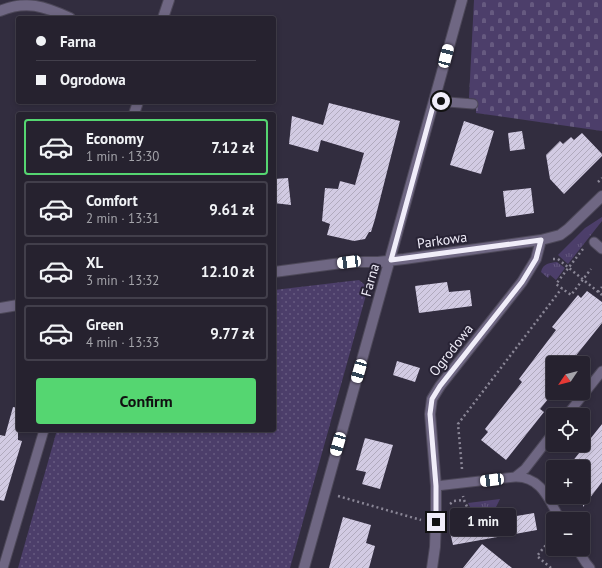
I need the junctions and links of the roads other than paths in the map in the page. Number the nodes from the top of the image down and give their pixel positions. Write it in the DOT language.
graph roads {
  1 [pos="169,0"];
  2 [pos="462,0"];
  3 [pos="0,11"];
  4 [pos="66,16"];
  5 [pos="164,16"];
  6 [pos="435,99"];
  7 [pos="473,104"];
  8 [pos="602,196"];
  9 [pos="541,240"];
  10 [pos="591,243"];
  11 [pos="602,249"];
  12 [pos="391,260"];
  13 [pos="276,272"];
  14 [pos="16,305"];
  15 [pos="0,308"];
  16 [pos="602,371"];
  17 [pos="573,408"];
  18 [pos="43,432"];
  19 [pos="546,442"];
  20 [pos="515,477"];
  21 [pos="436,486"];
  22 [pos="556,512"];
  23 [pos="582,556"];
  24 [pos="3,568"];
  25 [pos="304,568"];
  26 [pos="432,568"];
  27 [pos="590,568"];
  1 -- 5 [label="street"];
  2 -- 6 [label="street, Farna"];
  3 -- 4 [label="street"];
  6 -- 7 [label="lane"];
  6 -- 12 [label="street, Farna"];
  8 -- 9 [label="street"];
  9 -- 12 [label="street, Parkowa"];
  9 -- 21 [label="street, Ogrodowa"];
  10 -- 11 [label="lane"];
  12 -- 13 [label="street, Parkowa"];
  12 -- 25 [label="street, Farna"];
  14 -- 15 [label="street"];
  16 -- 17 [label="lane"];
  18 -- 24 [label="lane"];
  19 -- 20 [label="lane"];
  20 -- 21 [label="lane"];
  20 -- 22 [label="lane"];
  21 -- 26 [label="street, Ogrodowa"];
  23 -- 27 [label="lane"];
}
